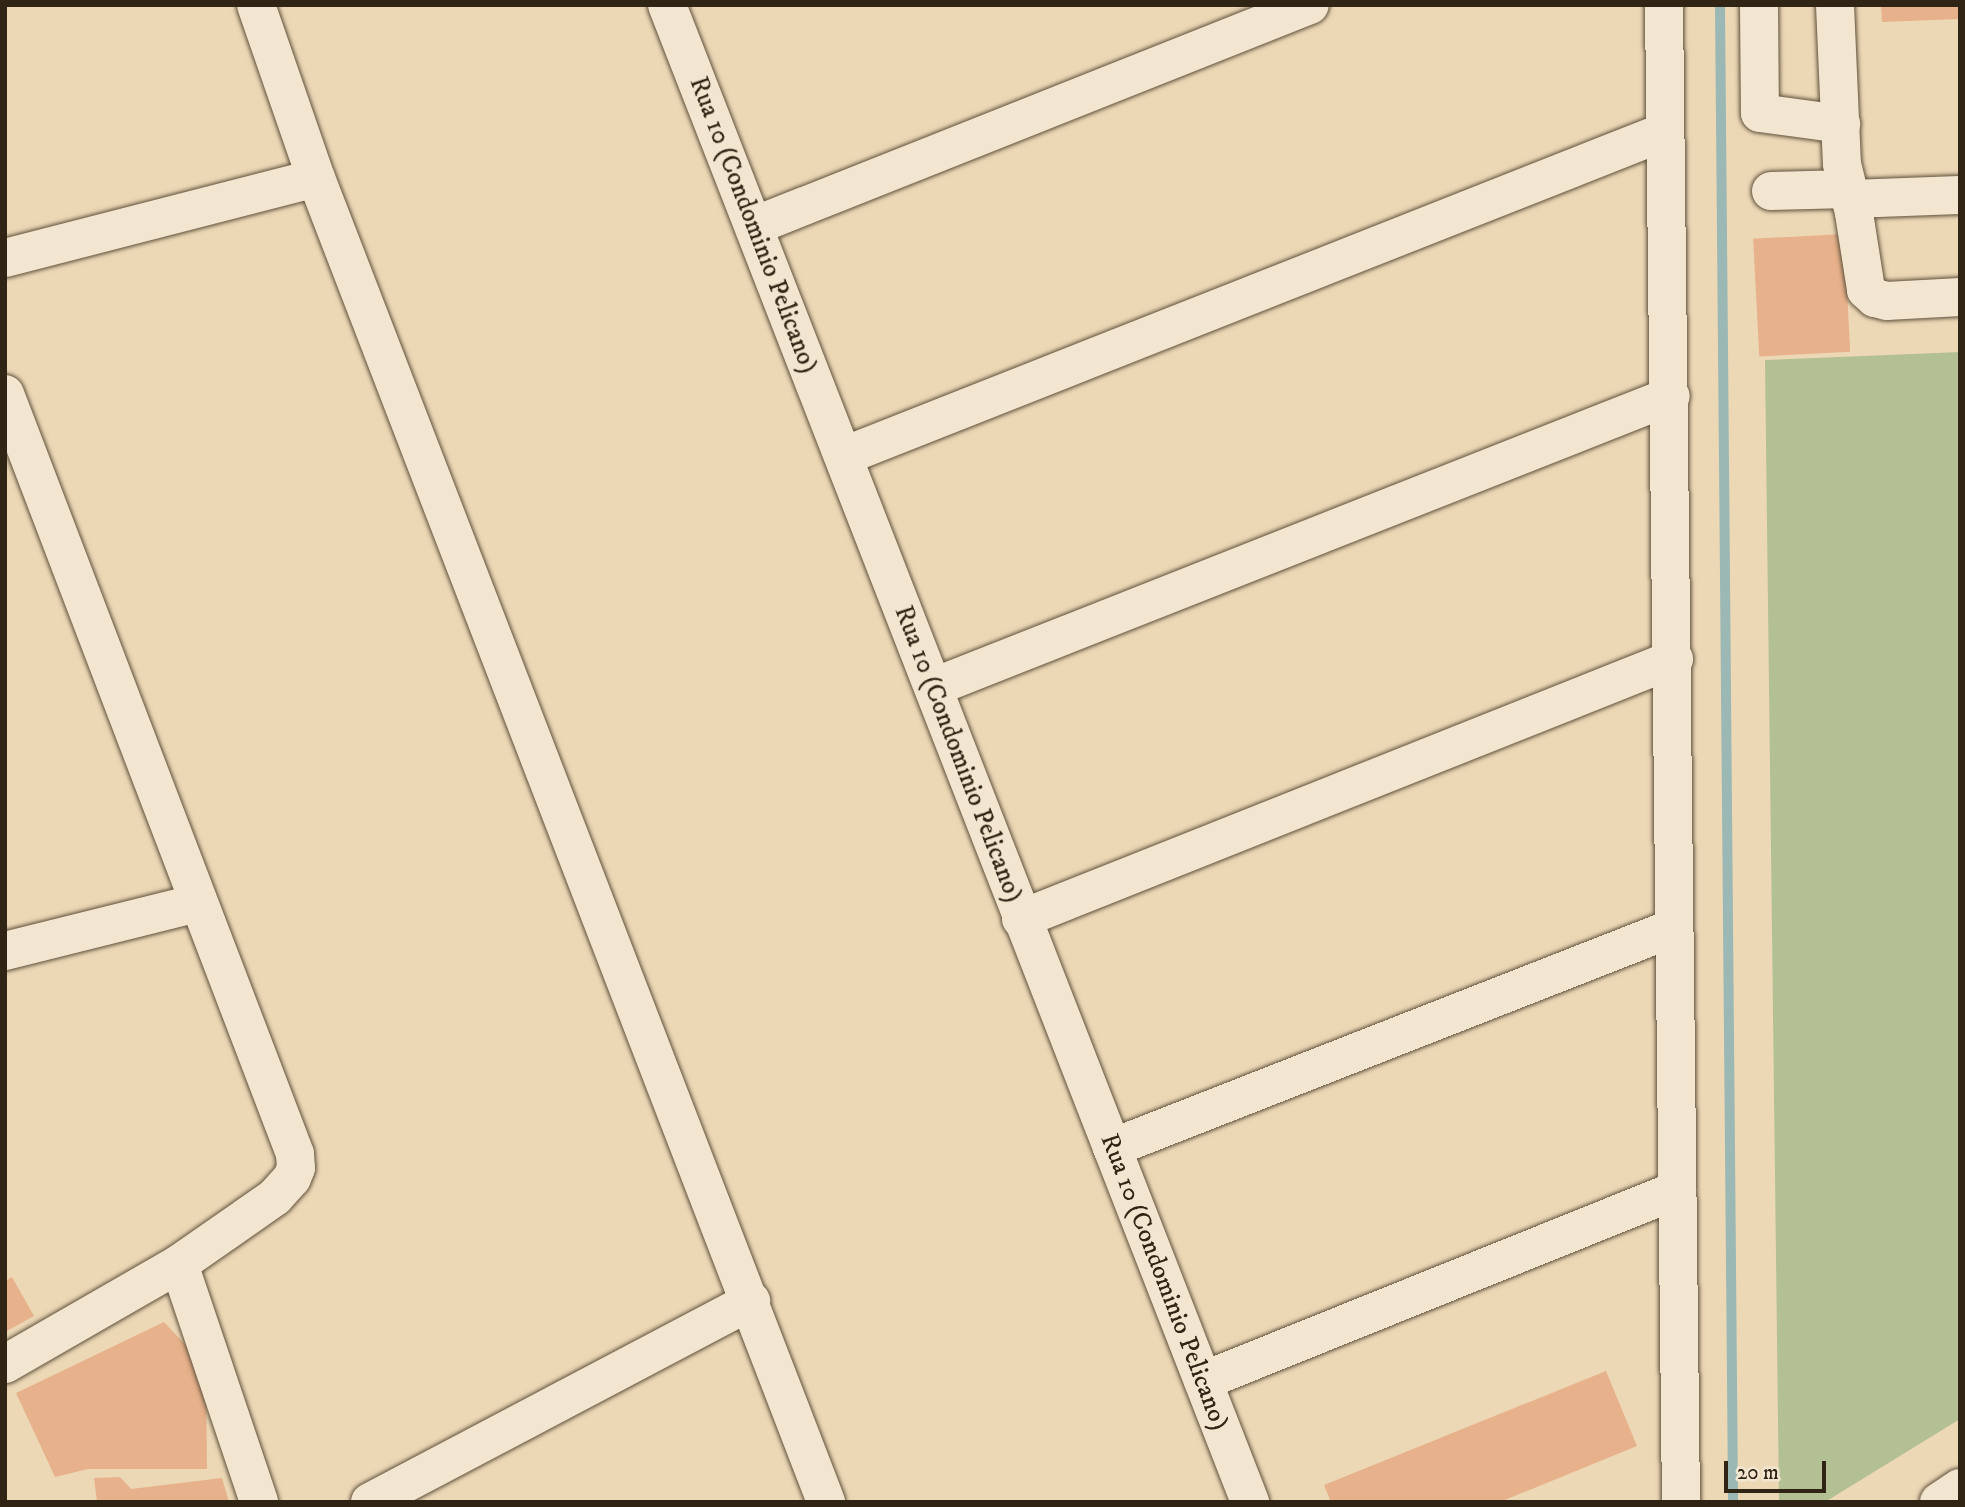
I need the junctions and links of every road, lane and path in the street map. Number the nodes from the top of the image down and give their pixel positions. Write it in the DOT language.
graph roads {
  1 [pos="256,5"];
  2 [pos="667,5"];
  3 [pos="1310,5"];
  4 [pos="1664,5"];
  5 [pos="1759,5"];
  6 [pos="1835,5"];
  7 [pos="1841,124"];
  8 [pos="1664,132"];
  9 [pos="316,178"];
  10 [pos="1771,191"];
  11 [pos="1849,194"];
  12 [pos="1960,195"];
  13 [pos="754,226"];
  14 [pos="5,258"];
  15 [pos="1960,297"];
  16 [pos="5,394"];
  17 [pos="1671,396"];
  18 [pos="844,456"];
  19 [pos="1674,659"];
  20 [pos="934,687"];
  21 [pos="197,903"];
  22 [pos="1021,919"];
  23 [pos="1673,928"];
  24 [pos="5,951"];
  25 [pos="1112,1148"];
  26 [pos="1677,1189"];
  27 [pos="179,1264"];
  28 [pos="751,1301"];
  29 [pos="5,1364"];
  30 [pos="1203,1381"];
  31 [pos="1960,1488"];
  32 [pos="258,1502"];
  33 [pos="370,1502"];
  34 [pos="826,1502"];
  35 [pos="1250,1502"];
  36 [pos="1681,1502"];
  37 [pos="1939,1502"];
  1 -- 9 [label="street"];
  2 -- 13 [label="street, Rua 10 (Condominio Pelicano)"];
  3 -- 13 [label="street"];
  4 -- 8 [label="street"];
  5 -- 7 [label="street"];
  6 -- 7 [label="street"];
  7 -- 11 [label="street"];
  8 -- 17 [label="street"];
  8 -- 18 [label="street"];
  9 -- 14 [label="street"];
  9 -- 28 [label="street"];
  10 -- 11 [label="street"];
  11 -- 12 [label="street"];
  11 -- 15 [label="street"];
  13 -- 18 [label="street, Rua 10 (Condominio Pelicano)"];
  16 -- 21 [label="street"];
  17 -- 19 [label="street"];
  17 -- 20 [label="street"];
  18 -- 20 [label="street, Rua 10 (Condominio Pelicano)"];
  19 -- 22 [label="street"];
  19 -- 23 [label="street"];
  20 -- 22 [label="street, Rua 10 (Condominio Pelicano)"];
  21 -- 24 [label="street"];
  21 -- 27 [label="street"];
  22 -- 25 [label="street, Rua 10 (Condominio Pelicano)"];
  23 -- 25 [label="street"];
  23 -- 26 [label="street"];
  25 -- 30 [label="street, Rua 10 (Condominio Pelicano)"];
  26 -- 30 [label="street"];
  26 -- 36 [label="street"];
  27 -- 29 [label="street"];
  27 -- 32 [label="street"];
  28 -- 33 [label="street"];
  28 -- 34 [label="street"];
  30 -- 35 [label="street, Rua 10 (Condominio Pelicano)"];
  31 -- 37 [label="street"];
}
